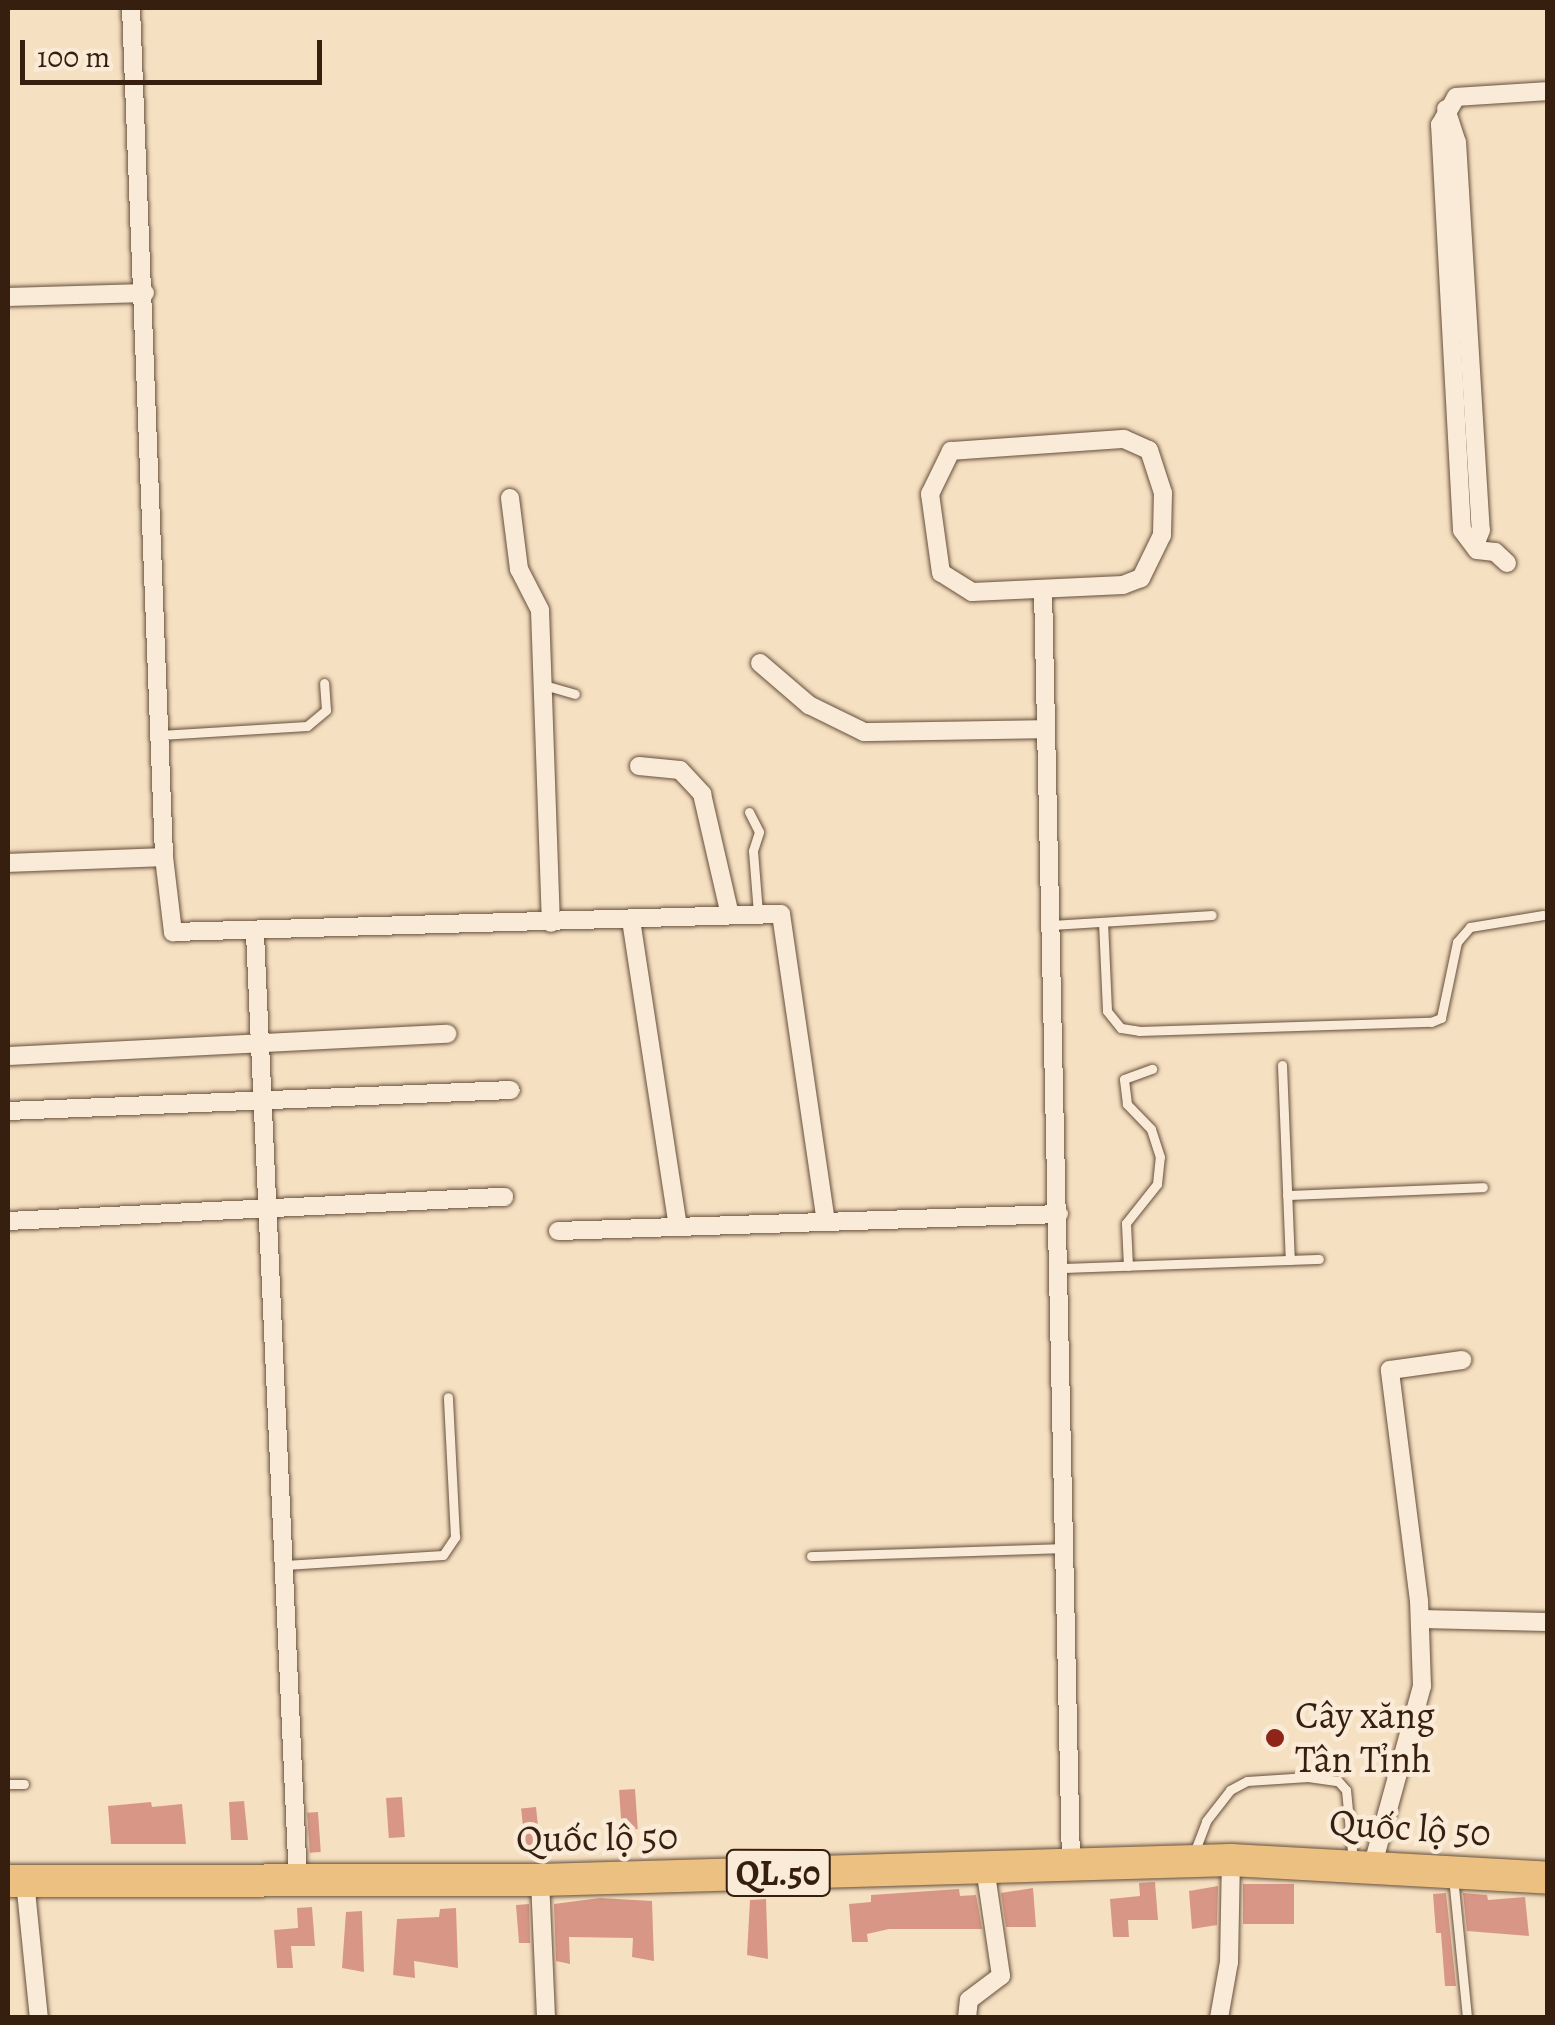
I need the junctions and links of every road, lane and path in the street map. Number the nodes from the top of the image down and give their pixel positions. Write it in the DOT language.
graph roads {
  1 [pos="131,8"];
  2 [pos="1548,91"];
  3 [pos="1446,109"];
  4 [pos="145,293"];
  5 [pos="8,296"];
  6 [pos="1467,300"];
  7 [pos="1448,302"];
  8 [pos="510,498"];
  9 [pos="1475,546"];
  10 [pos="1507,563"];
  11 [pos="1043,590"];
  12 [pos="760,663"];
  13 [pos="324,683"];
  14 [pos="542,685"];
  15 [pos="575,694"];
  16 [pos="1046,728"];
  17 [pos="160,734"];
  18 [pos="638,766"];
  19 [pos="748,812"];
  20 [pos="164,857"];
  21 [pos="8,863"];
  22 [pos="758,913"];
  23 [pos="730,914"];
  24 [pos="1212,915"];
  25 [pos="1543,916"];
  26 [pos="632,920"];
  27 [pos="1103,922"];
  28 [pos="551,923"];
  29 [pos="1052,925"];
  30 [pos="256,934"];
  31 [pos="447,1034"];
  32 [pos="260,1047"];
  33 [pos="8,1056"];
  34 [pos="1282,1065"];
  35 [pos="1152,1068"];
  36 [pos="512,1090"];
  37 [pos="262,1100"];
  38 [pos="8,1111"];
  39 [pos="1482,1186"];
  40 [pos="1287,1195"];
  41 [pos="504,1197"];
  42 [pos="265,1209"];
  43 [pos="1059,1214"];
  44 [pos="8,1221"];
  45 [pos="826,1221"];
  46 [pos="678,1226"];
  47 [pos="558,1231"];
  48 [pos="1319,1258"];
  49 [pos="1290,1260"];
  50 [pos="1128,1266"];
  51 [pos="1061,1268"];
  52 [pos="1462,1360"];
  53 [pos="448,1397"];
  54 [pos="1062,1548"];
  55 [pos="811,1556"];
  56 [pos="285,1565"];
  57 [pos="1421,1618"];
  58 [pos="1548,1622"];
  59 [pos="8,1784"];
  60 [pos="24,1784"];
  61 [pos="1191,1860"];
  62 [pos="1231,1860"];
  63 [pos="1071,1862"];
  64 [pos="1363,1863"];
  65 [pos="986,1867"];
  66 [pos="1452,1869"];
  67 [pos="1548,1878"];
  68 [pos="540,1880"];
  69 [pos="16,1881"];
  70 [pos="298,1881"];
  71 [pos="39,2018"];
  72 [pos="546,2018"];
  73 [pos="967,2018"];
  74 [pos="1219,2018"];
  75 [pos="1467,2018"];
  1 -- 4 [label="street"];
  2 -- 3 [label="street"];
  3 -- 6 [label="street"];
  3 -- 7 [label="street"];
  4 -- 5 [label="street"];
  4 -- 17 [label="street"];
  6 -- 7 [label="street"];
  6 -- 9 [label="street"];
  7 -- 9 [label="street"];
  8 -- 14 [label="street"];
  9 -- 10 [label="street"];
  11 -- 11 [label="street"];
  11 -- 16 [label="street"];
  12 -- 16 [label="street"];
  13 -- 17 [label="lane"];
  14 -- 15 [label="lane"];
  14 -- 28 [label="street"];
  16 -- 29 [label="street"];
  17 -- 20 [label="street"];
  18 -- 23 [label="street"];
  19 -- 22 [label="lane"];
  20 -- 21 [label="street"];
  20 -- 30 [label="street"];
  22 -- 23 [label="street"];
  22 -- 45 [label="street"];
  23 -- 26 [label="street"];
  24 -- 27 [label="lane"];
  25 -- 27 [label="lane"];
  26 -- 28 [label="street"];
  26 -- 46 [label="street"];
  27 -- 29 [label="lane"];
  28 -- 30 [label="street"];
  29 -- 43 [label="street"];
  30 -- 32 [label="street"];
  31 -- 32 [label="street"];
  32 -- 33 [label="street"];
  32 -- 37 [label="street"];
  34 -- 40 [label="lane"];
  35 -- 50 [label="lane"];
  36 -- 37 [label="street"];
  37 -- 38 [label="street"];
  37 -- 42 [label="street"];
  39 -- 40 [label="lane"];
  40 -- 49 [label="lane"];
  41 -- 42 [label="street"];
  42 -- 44 [label="street"];
  42 -- 56 [label="street"];
  43 -- 45 [label="street"];
  43 -- 51 [label="street"];
  45 -- 46 [label="street"];
  46 -- 47 [label="street"];
  48 -- 49 [label="lane"];
  49 -- 50 [label="lane"];
  50 -- 51 [label="lane"];
  51 -- 54 [label="street"];
  52 -- 57 [label="street"];
  53 -- 56 [label="lane"];
  54 -- 55 [label="lane"];
  54 -- 63 [label="street"];
  56 -- 70 [label="street"];
  57 -- 58 [label="street"];
  57 -- 64 [label="street"];
  59 -- 60 [label="lane"];
  61 -- 62 [label="highway, Quốc lộ 50 / QL.50"];
  61 -- 63 [label="highway, Quốc lộ 50 / QL.50"];
  61 -- 64 [label="lane"];
  62 -- 64 [label="highway, Quốc lộ 50 / QL.50"];
  62 -- 74 [label="street"];
  63 -- 65 [label="highway, Quốc lộ 50 / QL.50"];
  64 -- 66 [label="highway, Quốc lộ 50 / QL.50"];
  65 -- 68 [label="highway, Quốc lộ 50 / QL.50"];
  65 -- 73 [label="street"];
  66 -- 67 [label="highway, Quốc lộ 50 / QL.50"];
  66 -- 75 [label="lane"];
  68 -- 70 [label="highway, Quốc lộ 50 / QL.50"];
  68 -- 72 [label="street"];
  69 -- 70 [label="highway, Quốc lộ 50 / QL.50"];
  69 -- 71 [label="street"];
}
